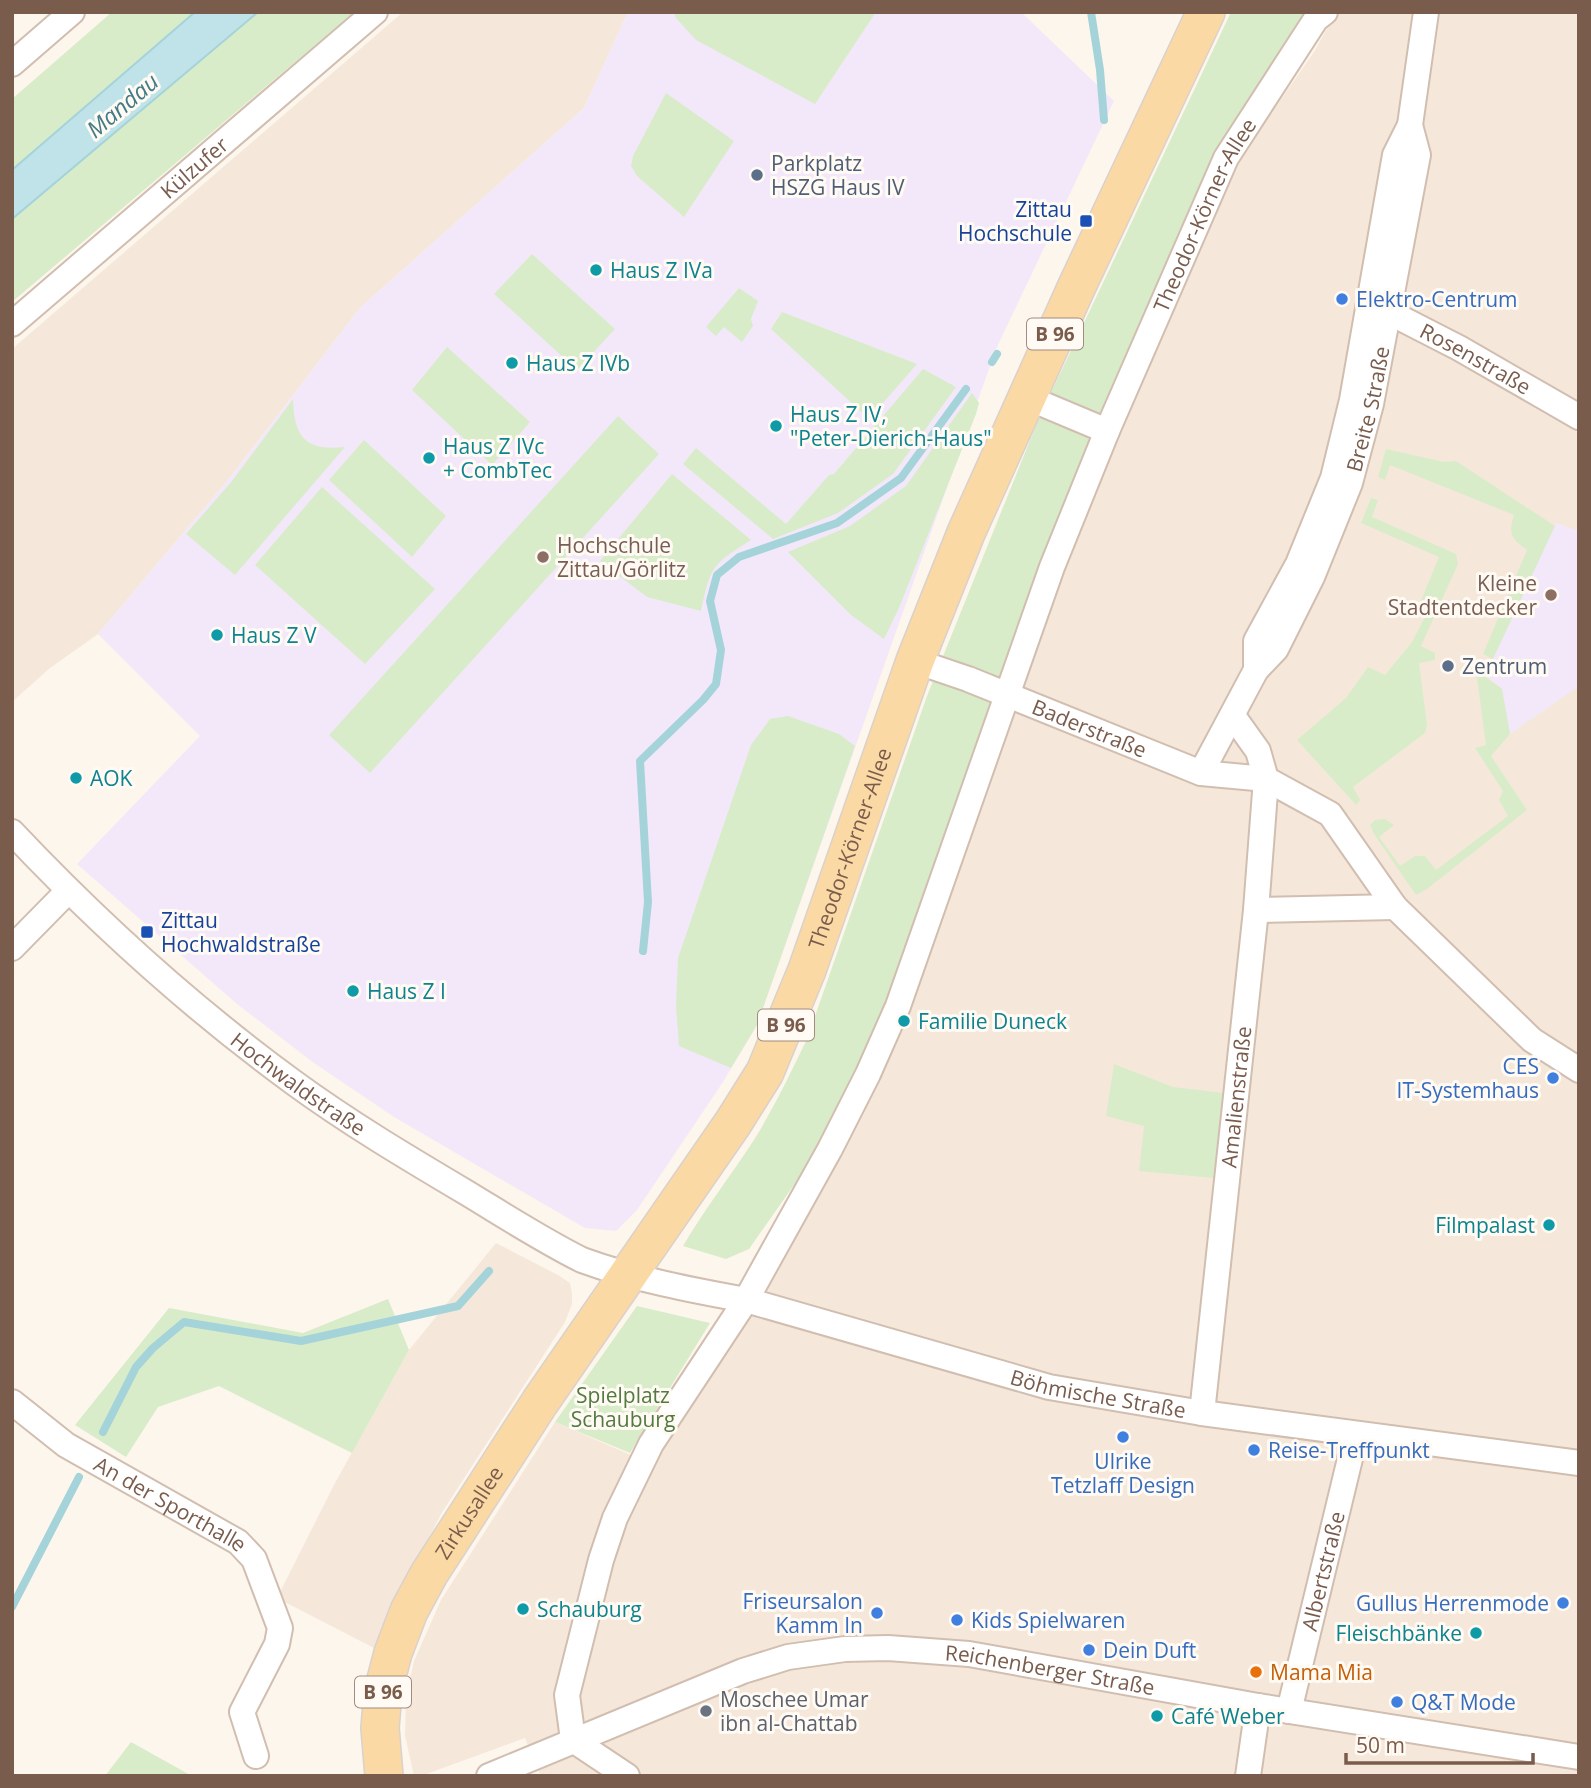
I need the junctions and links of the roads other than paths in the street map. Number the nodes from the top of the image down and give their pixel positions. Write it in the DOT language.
graph roads {
  1 [pos="72,12"];
  2 [pos="374,12"];
  3 [pos="1206,12"];
  4 [pos="1325,12"];
  5 [pos="1426,12"];
  6 [pos="12,64"];
  7 [pos="1380,307"];
  8 [pos="12,324"];
  9 [pos="1026,397"];
  10 [pos="1579,417"];
  11 [pos="1107,431"];
  12 [pos="915,661"];
  13 [pos="1009,695"];
  14 [pos="1233,716"];
  15 [pos="1201,773"];
  16 [pos="1266,779"];
  17 [pos="12,832"];
  18 [pos="68,891"];
  19 [pos="1395,907"];
  20 [pos="1256,911"];
  21 [pos="12,948"];
  22 [pos="1579,1070"];
  23 [pos="627,1273"];
  24 [pos="746,1300"];
  25 [pos="12,1402"];
  26 [pos="1202,1413"];
  27 [pos="1356,1434"];
  28 [pos="1579,1463"];
  29 [pos="1258,1706"];
  30 [pos="1289,1711"];
  31 [pos="573,1740"];
  32 [pos="256,1756"];
  33 [pos="1579,1757"];
  34 [pos="384,1776"];
  35 [pos="489,1776"];
  36 [pos="627,1776"];
  37 [pos="1248,1776"];
  1 -- 6 [label="street"];
  2 -- 8 [label="street, Külzufer"];
  3 -- 9 [label="main road, Theodor-Körner-Allee / B 96"];
  4 -- 11 [label="street, Theodor-Körner-Allee"];
  5 -- 7 [label="street, Breite Straße"];
  7 -- 10 [label="street, Rosenstraße"];
  7 -- 14 [label="street, Breite Straße"];
  9 -- 11 [label="street"];
  9 -- 12 [label="main road, Theodor-Körner-Allee / B 96"];
  11 -- 13 [label="street, Theodor-Körner-Allee"];
  12 -- 13 [label="street, Baderstraße"];
  12 -- 23 [label="main road, Theodor-Körner-Allee / B 96"];
  13 -- 15 [label="street, Baderstraße"];
  13 -- 24 [label="street, Theodor-Körner-Allee"];
  14 -- 15 [label="street, Breite Straße"];
  14 -- 16 [label="street"];
  15 -- 16 [label="street, Baderstraße"];
  16 -- 19 [label="street, Baderstraße"];
  16 -- 20 [label="street, Amalienstraße"];
  17 -- 18 [label="street, Hochwaldstraße"];
  18 -- 21 [label="street"];
  18 -- 23 [label="street, Hochwaldstraße"];
  19 -- 20 [label="street"];
  19 -- 22 [label="street, Baderstraße"];
  20 -- 26 [label="street, Amalienstraße"];
  23 -- 24 [label="street, Böhmische Straße"];
  23 -- 34 [label="main road, Zirkusallee / B 96"];
  24 -- 26 [label="street, Böhmische Straße"];
  24 -- 31 [label="street, Theodor-Körner-Allee"];
  25 -- 32 [label="street, An der Sporthalle"];
  26 -- 27 [label="street, Böhmische Straße"];
  27 -- 28 [label="street, Böhmische Straße"];
  27 -- 30 [label="street, Albertstraße"];
  29 -- 30 [label="street, Reichenberger Straße"];
  29 -- 31 [label="street, Reichenberger Straße"];
  29 -- 37 [label="street"];
  30 -- 33 [label="street, Reichenberger Straße"];
  31 -- 35 [label="street, Reichenberger Straße"];
  31 -- 36 [label="street"];
}
